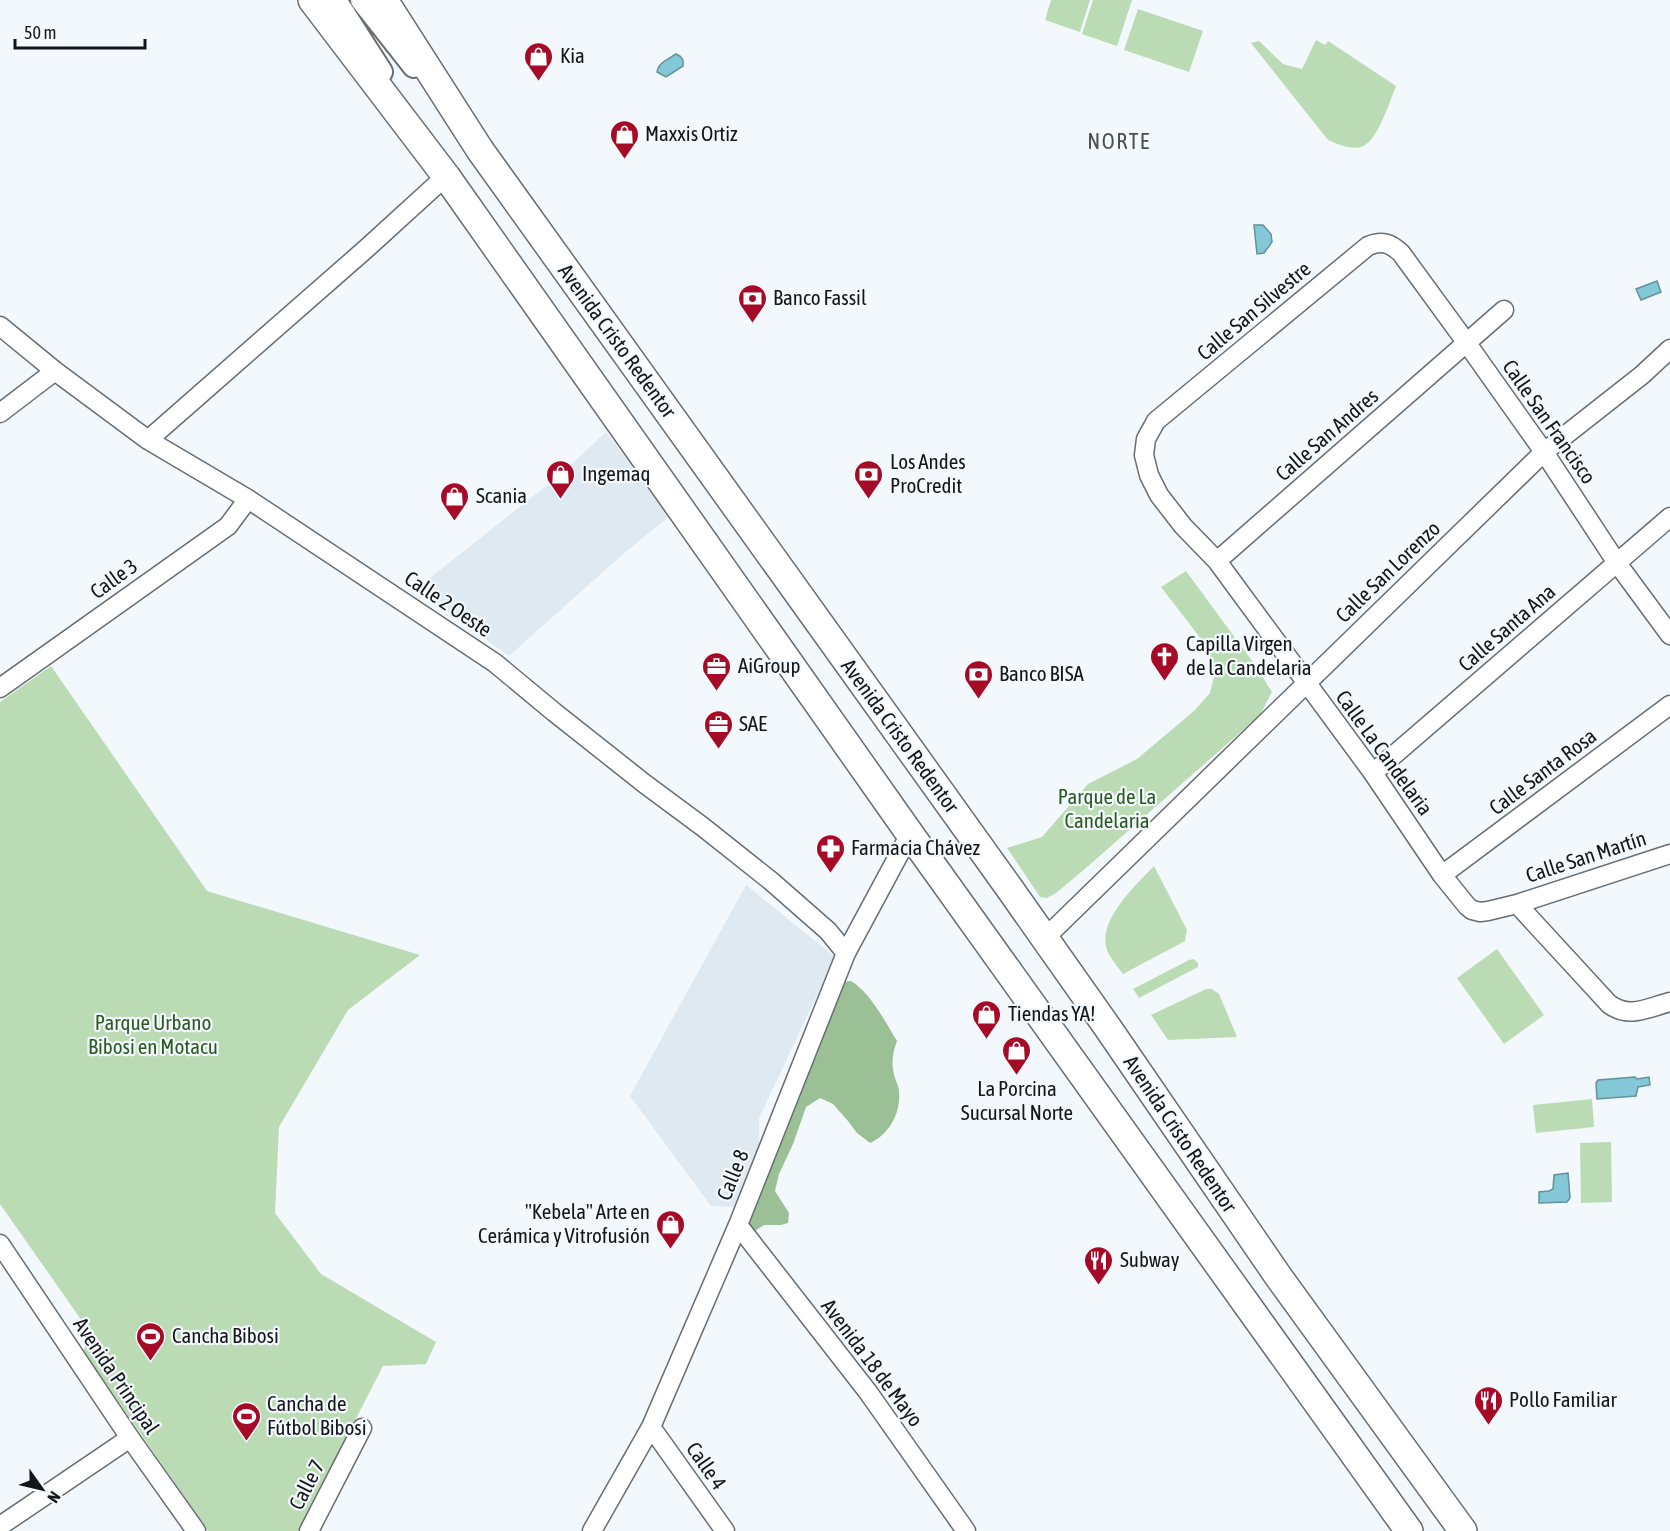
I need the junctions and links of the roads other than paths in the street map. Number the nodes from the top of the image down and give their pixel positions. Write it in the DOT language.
graph roads {
  1 [pos="312,0"];
  2 [pos="335,0"];
  3 [pos="362,0"];
  4 [pos="384,0"];
  5 [pos="480,150"];
  6 [pos="446,176"];
  7 [pos="1384,242"];
  8 [pos="1504,310"];
  9 [pos="0,326"];
  10 [pos="1466,342"];
  11 [pos="1670,349"];
  12 [pos="55,371"];
  13 [pos="0,413"];
  14 [pos="1156,421"];
  15 [pos="148,440"];
  16 [pos="1544,452"];
  17 [pos="248,499"];
  18 [pos="1670,517"];
  19 [pos="1216,561"];
  20 [pos="1617,563"];
  21 [pos="1670,635"];
  22 [pos="1306,683"];
  23 [pos="0,688"];
  24 [pos="1670,705"];
  25 [pos="1373,773"];
  26 [pos="910,834"];
  27 [pos="1670,854"];
  28 [pos="1442,875"];
  29 [pos="1516,904"];
  30 [pos="1044,938"];
  31 [pos="846,953"];
  32 [pos="1670,1002"];
  33 [pos="738,1225"];
  34 [pos="3,1254"];
  35 [pos="651,1426"];
  36 [pos="362,1428"];
  37 [pos="130,1438"];
  38 [pos="0,1526"];
  39 [pos="196,1531"];
  40 [pos="309,1531"];
  41 [pos="592,1531"];
  42 [pos="725,1531"];
  43 [pos="966,1531"];
  44 [pos="1409,1531"];
  45 [pos="1463,1531"];
  1 -- 6 [label="highway, Avenida Cristo Redentor"];
  2 -- 6 [label="main road, Avenida Cristo Redentor"];
  3 -- 5 [label="main road, Avenida Cristo Redentor"];
  4 -- 5 [label="highway, Avenida Cristo Redentor"];
  5 -- 30 [label="highway, Avenida Cristo Redentor"];
  6 -- 15 [label="street"];
  6 -- 26 [label="highway, Avenida Cristo Redentor"];
  7 -- 10 [label="street, Calle San Francisco"];
  7 -- 14 [label="street, Calle San Silvestre"];
  8 -- 10 [label="street, Calle San Andres"];
  9 -- 12 [label="street, Calle 2 Oeste"];
  10 -- 16 [label="street, Calle San Francisco"];
  10 -- 19 [label="street, Calle San Andres"];
  11 -- 16 [label="street, Calle San Lorenzo"];
  12 -- 13 [label="street"];
  12 -- 15 [label="street, Calle 2 Oeste"];
  14 -- 19 [label="street, Calle La Candelaria"];
  15 -- 17 [label="street, Calle 2 Oeste"];
  16 -- 20 [label="street, Calle San Francisco"];
  16 -- 22 [label="street, Calle San Lorenzo"];
  17 -- 23 [label="street, Calle 3"];
  17 -- 31 [label="street, Calle 2 Oeste"];
  18 -- 20 [label="street, Calle Santa Ana"];
  19 -- 22 [label="street, Calle La Candelaria"];
  20 -- 21 [label="street, Calle San Francisco"];
  20 -- 25 [label="street, Calle Santa Ana"];
  22 -- 25 [label="street, Calle La Candelaria"];
  22 -- 30 [label="street, Calle San Lorenzo"];
  24 -- 28 [label="street, Calle Santa Rosa"];
  25 -- 28 [label="street, Calle La Candelaria"];
  26 -- 31 [label="street, Calle 8"];
  26 -- 44 [label="highway, Avenida Cristo Redentor"];
  27 -- 29 [label="street, Calle San Martín"];
  28 -- 29 [label="street, Calle La Candelaria"];
  29 -- 32 [label="street"];
  30 -- 45 [label="highway, Avenida Cristo Redentor"];
  31 -- 33 [label="street, Calle 8"];
  33 -- 35 [label="street, Calle 8"];
  33 -- 43 [label="street, Avenida 18 de Mayo"];
  34 -- 37 [label="street, Avenida Principal"];
  35 -- 41 [label="street, Calle 8"];
  35 -- 42 [label="street, Calle 4"];
  36 -- 40 [label="street, Calle 7"];
  37 -- 38 [label="street"];
  37 -- 39 [label="street, Avenida Principal"];
}
